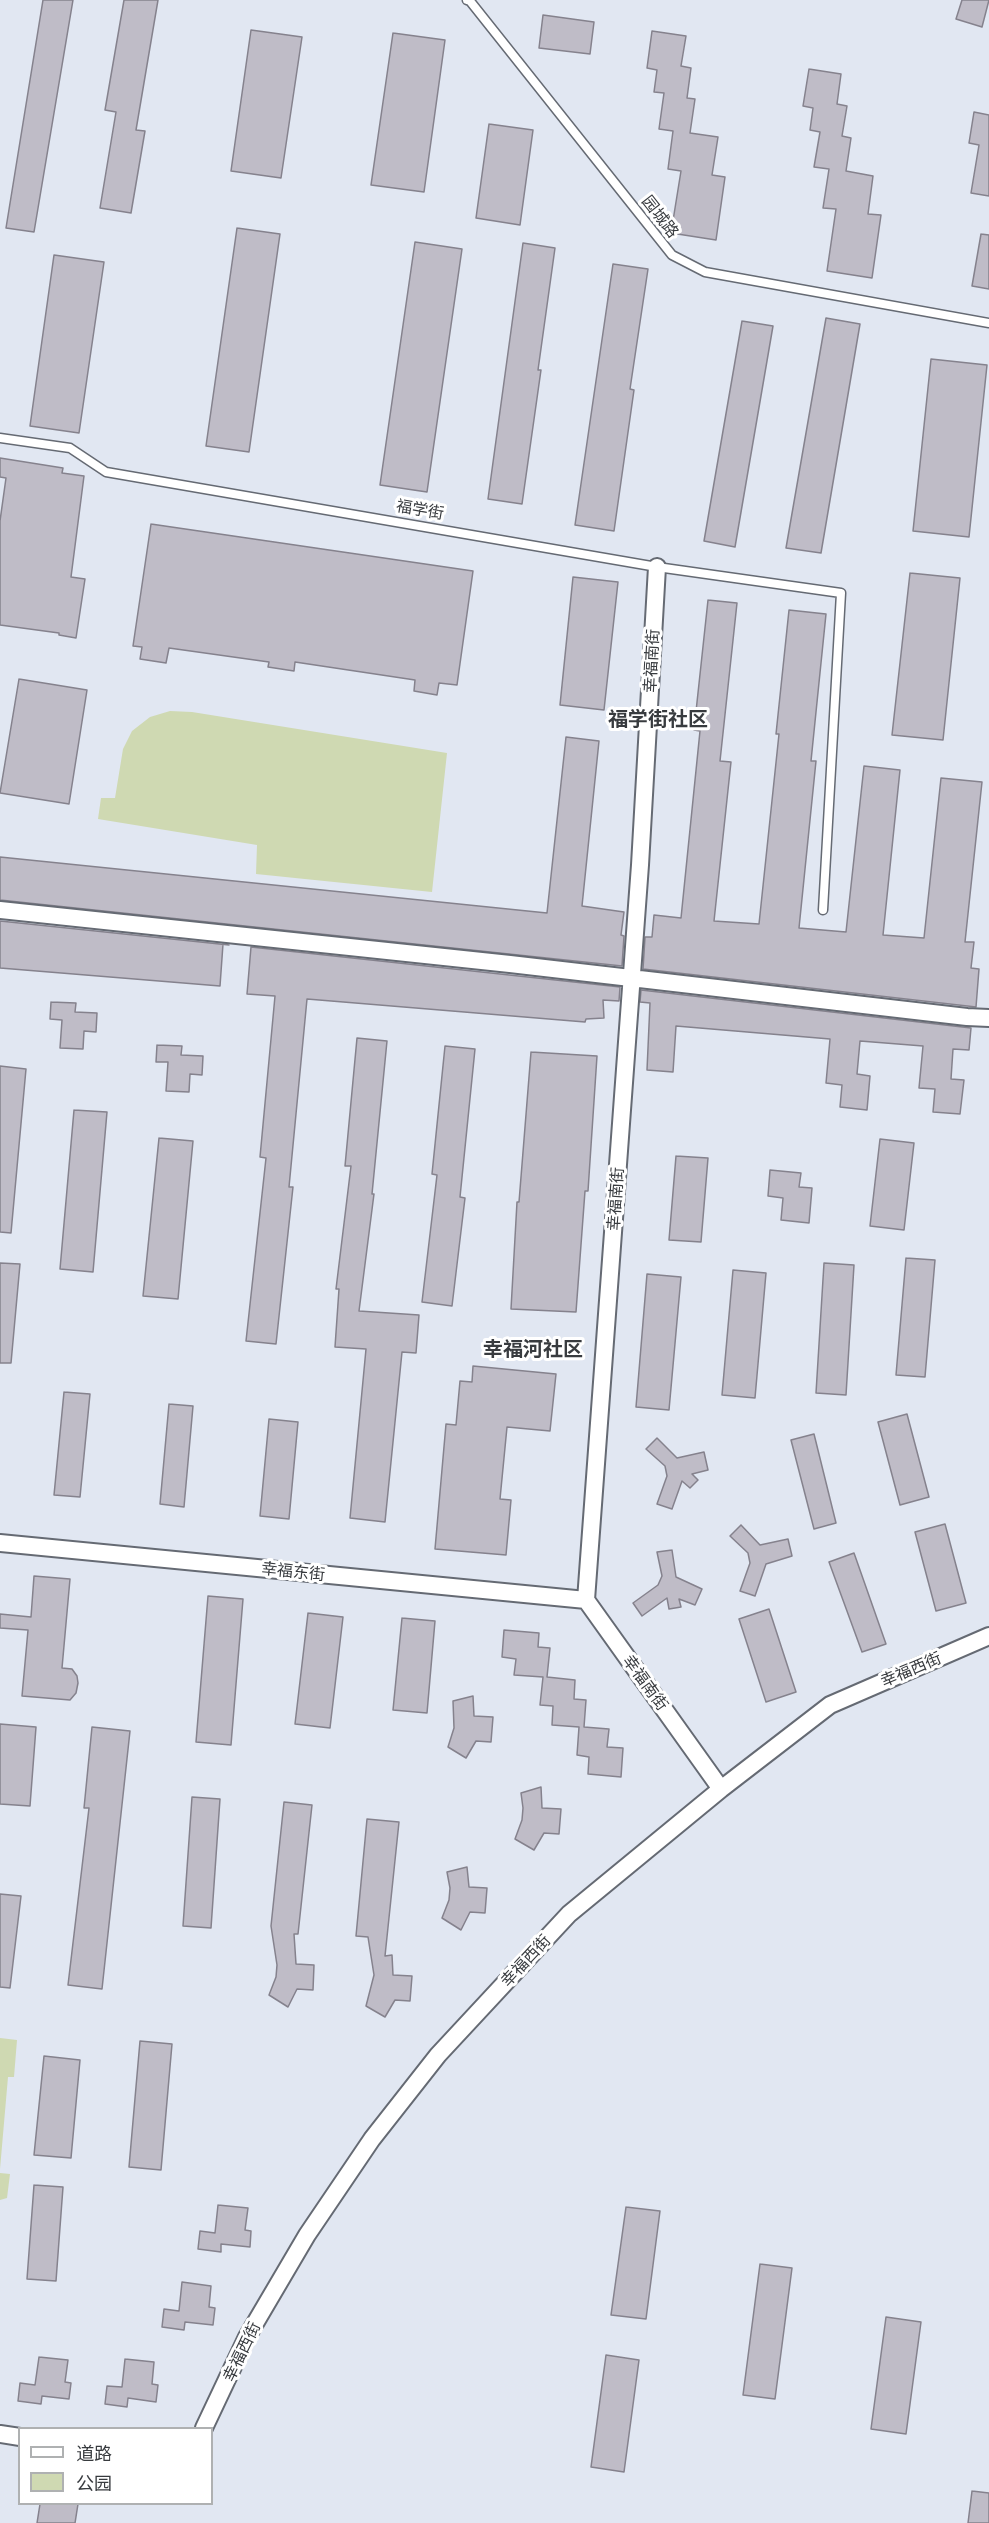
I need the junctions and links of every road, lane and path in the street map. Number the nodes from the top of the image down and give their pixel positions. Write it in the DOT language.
graph roads {
  1 [pos="467,0"];
  2 [pos="989,323"];
  3 [pos="0,438"];
  4 [pos="657,567"];
  5 [pos="0,910"];
  6 [pos="823,910"];
  7 [pos="989,1018"];
  8 [pos="0,1543"];
  9 [pos="586,1600"];
  10 [pos="989,1636"];
  11 [pos="721,1789"];
  12 [pos="204,2427"];
  13 [pos="0,2434"];
  14 [pos="18,2437"];
  1 -- 2 [label="lane, 园城路"];
  3 -- 4 [label="lane, 福学街"];
  4 -- 6 [label="lane, 福学街"];
  4 -- 9 [label="street, 幸福南街"];
  5 -- 7 [label="street"];
  8 -- 9 [label="street, 幸福东街"];
  9 -- 11 [label="street, 幸福南街"];
  10 -- 11 [label="street, 幸福西街"];
  11 -- 12 [label="street, 幸福西街"];
  13 -- 14 [label="street"];
}
